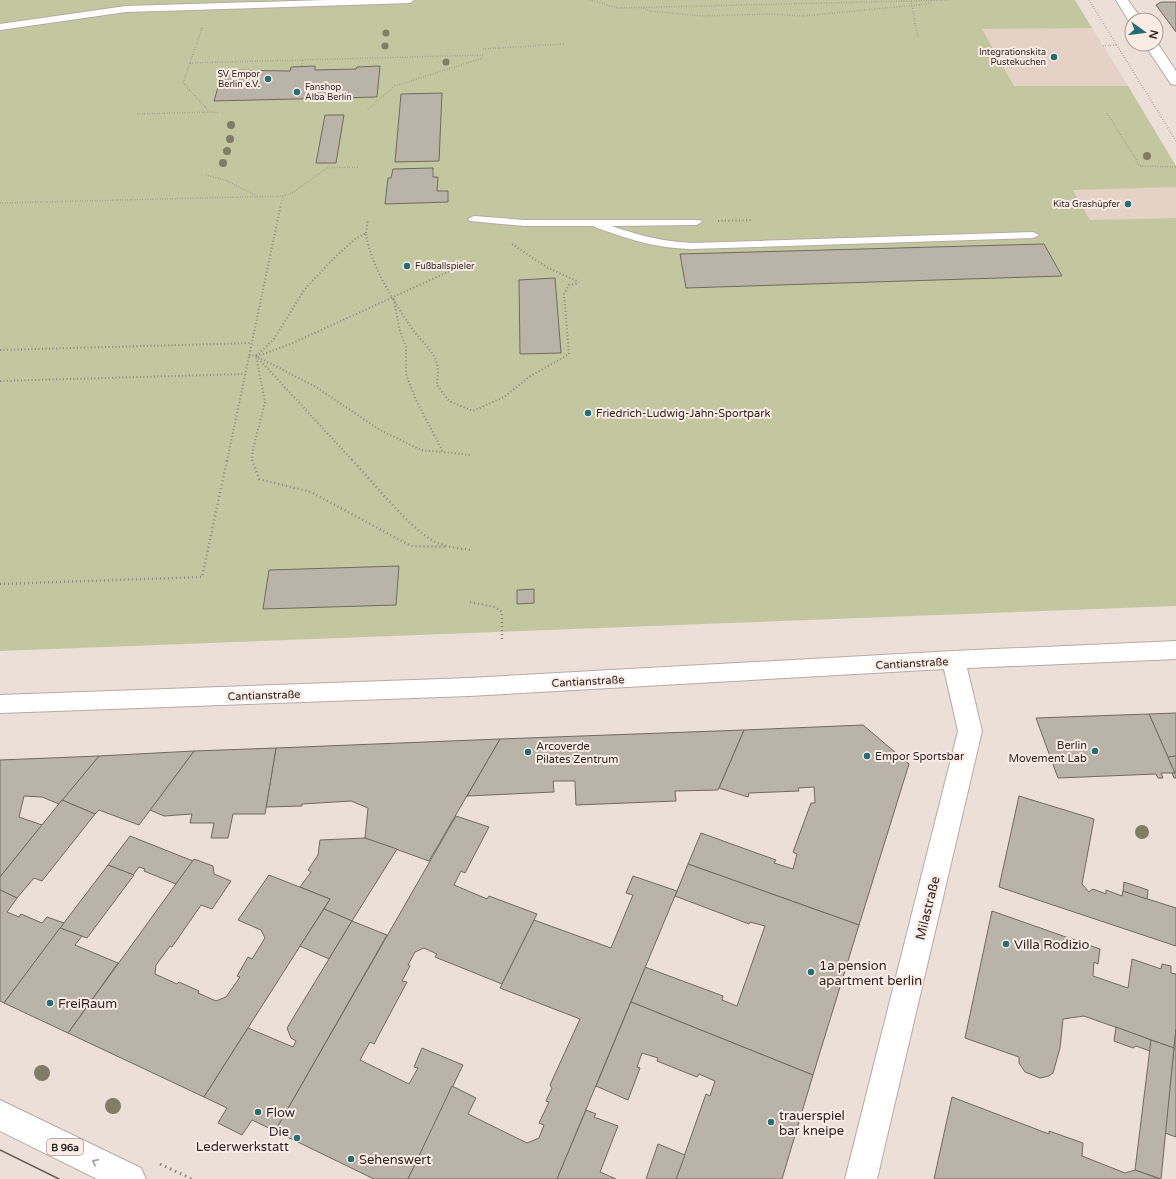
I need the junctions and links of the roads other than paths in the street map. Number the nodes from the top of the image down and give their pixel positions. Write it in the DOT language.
graph roads {
  1 [pos="410,0"];
  2 [pos="1122,0"];
  3 [pos="1130,12"];
  4 [pos="0,27"];
  5 [pos="1157,52"];
  6 [pos="1176,80"];
  7 [pos="474,220"];
  8 [pos="596,222"];
  9 [pos="696,222"];
  10 [pos="1033,236"];
  11 [pos="1176,650"];
  12 [pos="953,660"];
  13 [pos="0,704"];
  14 [pos="0,1115"];
  15 [pos="130,1179"];
  16 [pos="861,1179"];
  1 -- 4 [label="lane"];
  2 -- 3 [label="street"];
  5 -- 6 [label="street"];
  7 -- 8 [label="lane"];
  8 -- 9 [label="lane"];
  8 -- 10 [label="lane"];
  11 -- 12 [label="street, Cantianstraße"];
  12 -- 13 [label="street, Cantianstraße"];
  12 -- 16 [label="street, Milastraße"];
  15 -- 14 [label="street, B 96a, one-way"];
}
